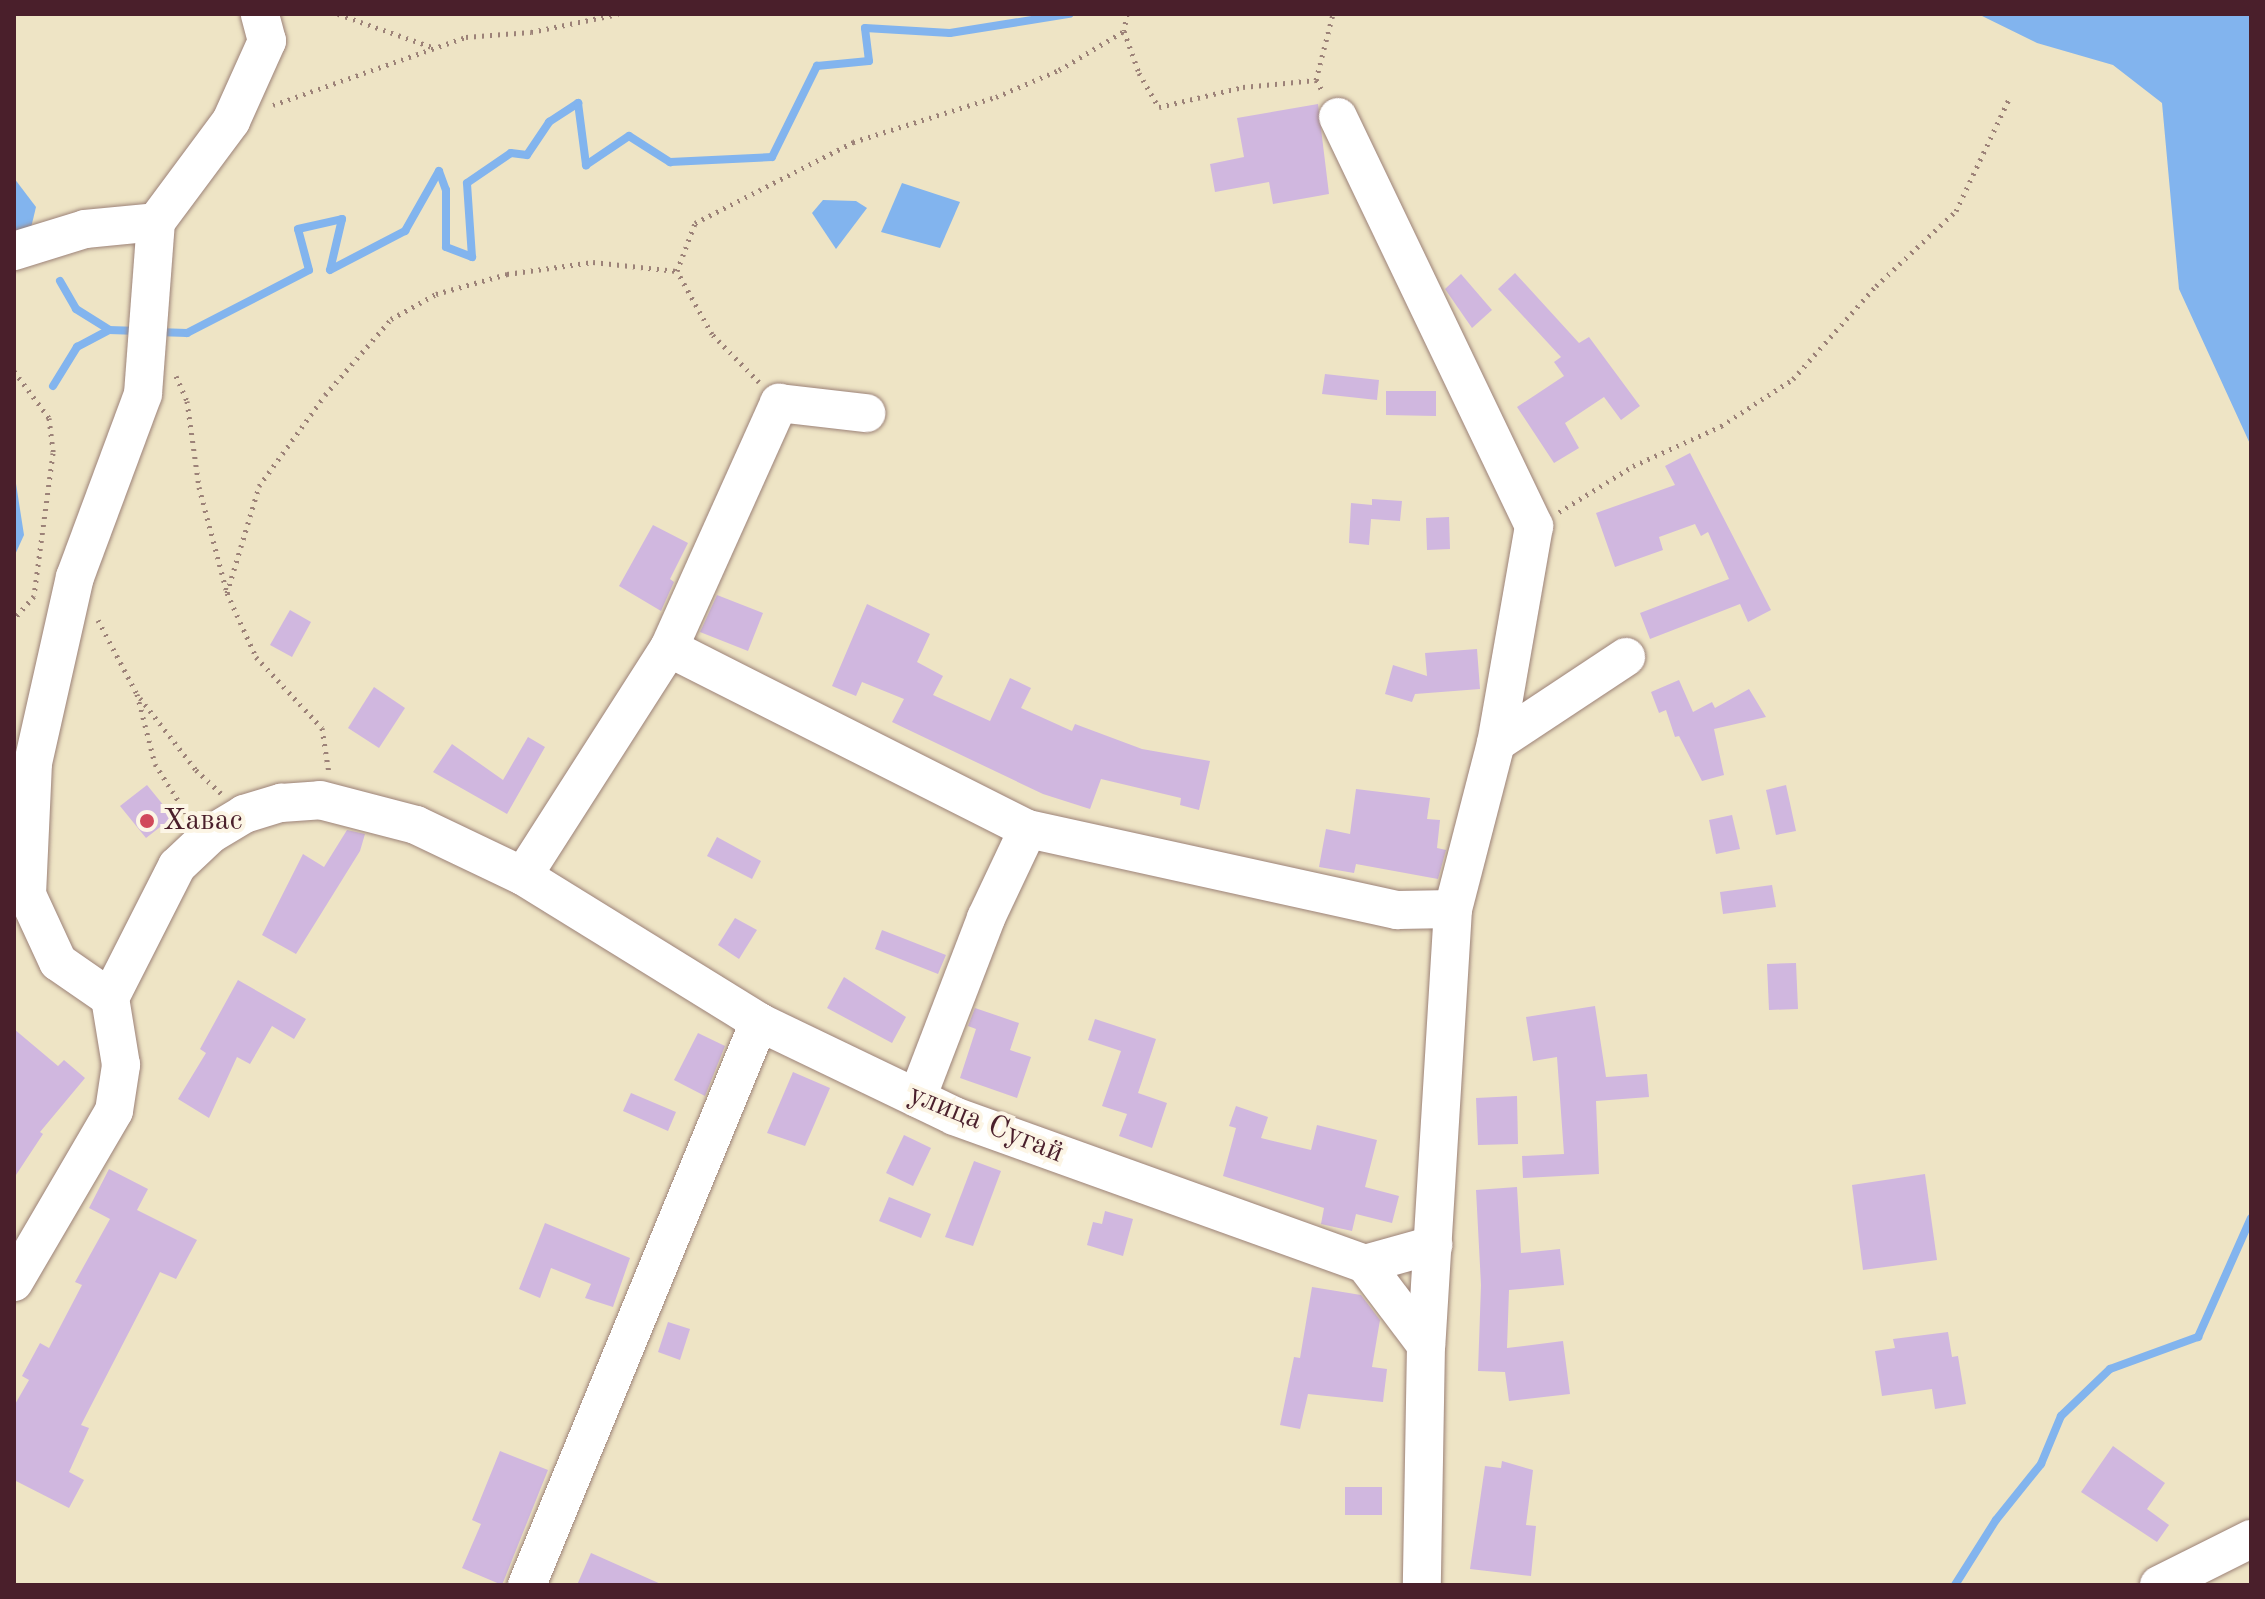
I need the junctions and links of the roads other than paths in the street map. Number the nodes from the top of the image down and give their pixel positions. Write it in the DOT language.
graph roads {
  1 [pos="260,14"];
  2 [pos="1338,117"];
  3 [pos="156,222"];
  4 [pos="14,251"];
  5 [pos="866,413"];
  6 [pos="669,648"];
  7 [pos="1626,657"];
  8 [pos="1496,743"];
  9 [pos="1028,829"];
  10 [pos="523,876"];
  11 [pos="1453,909"];
  12 [pos="110,998"];
  13 [pos="759,1022"];
  14 [pos="917,1098"];
  15 [pos="1433,1245"];
  16 [pos="1365,1264"];
  17 [pos="14,1282"];
  18 [pos="1426,1345"];
  19 [pos="2251,1539"];
  20 [pos="527,1585"];
  21 [pos="1422,1585"];
  22 [pos="2159,1585"];
  1 -- 3 [label="street"];
  2 -- 8 [label="street"];
  3 -- 4 [label="street"];
  3 -- 12 [label="street"];
  5 -- 6 [label="street"];
  6 -- 9 [label="street"];
  6 -- 10 [label="street"];
  7 -- 8 [label="street"];
  8 -- 11 [label="street"];
  9 -- 11 [label="street"];
  9 -- 14 [label="street"];
  10 -- 12 [label="street, улица Сугай"];
  10 -- 13 [label="street, улица Сугай"];
  11 -- 15 [label="street"];
  12 -- 17 [label="street"];
  13 -- 14 [label="street, улица Сугай"];
  13 -- 20 [label="street"];
  14 -- 16 [label="street, улица Сугай"];
  15 -- 16 [label="street"];
  15 -- 18 [label="street"];
  16 -- 18 [label="street"];
  18 -- 21 [label="street"];
  19 -- 22 [label="street"];
}
